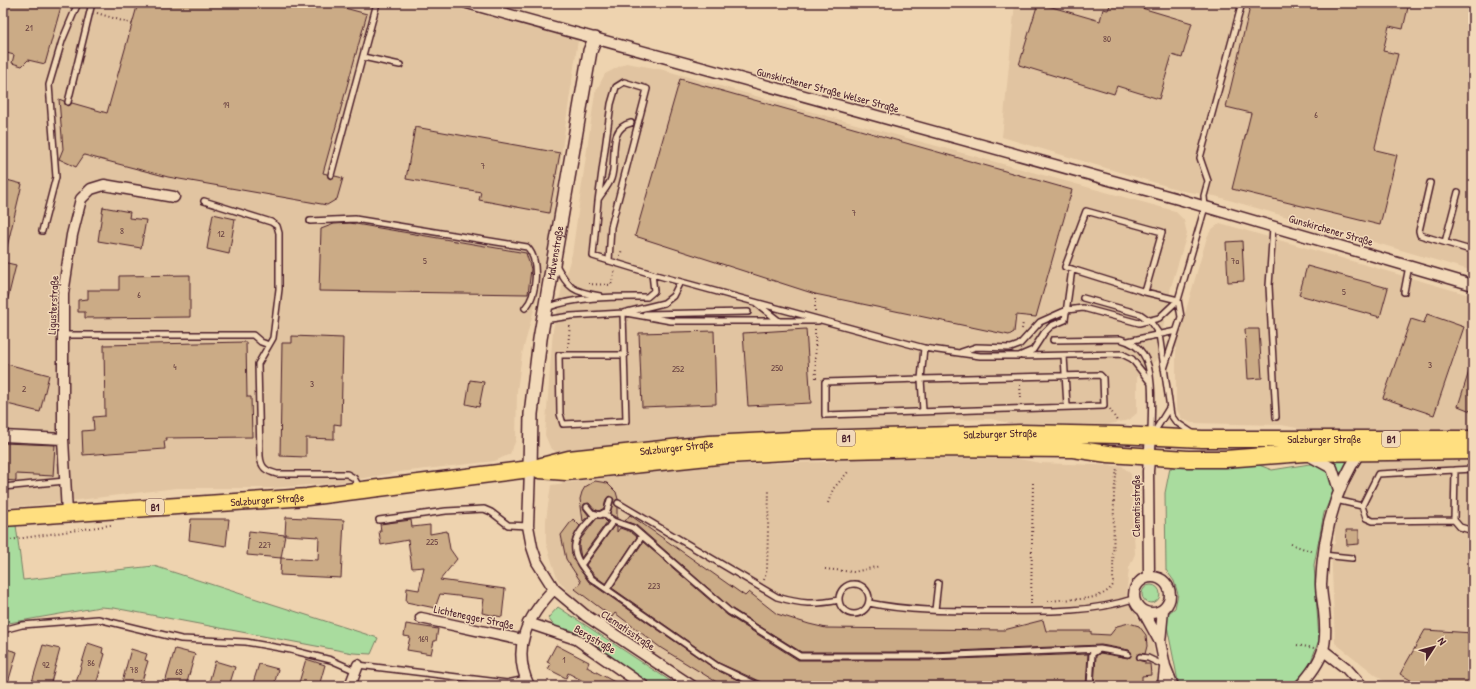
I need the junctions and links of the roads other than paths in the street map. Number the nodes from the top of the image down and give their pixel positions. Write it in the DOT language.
graph roads {
  1 [pos="78,3"];
  2 [pos="92,3"];
  3 [pos="377,3"];
  4 [pos="467,3"];
  5 [pos="1242,3"];
  6 [pos="595,40"];
  7 [pos="363,57"];
  8 [pos="400,65"];
  9 [pos="68,102"];
  10 [pos="631,123"];
  11 [pos="331,175"];
  12 [pos="1430,183"];
  13 [pos="1458,192"];
  14 [pos="174,197"];
  15 [pos="1182,200"];
  16 [pos="204,201"];
  17 [pos="598,201"];
  18 [pos="1205,207"];
  19 [pos="310,221"];
  20 [pos="1273,226"];
  21 [pos="42,231"];
  22 [pos="1445,242"];
  23 [pos="1473,245"];
  24 [pos="553,260"];
  25 [pos="609,261"];
  26 [pos="1409,266"];
  27 [pos="1072,269"];
  28 [pos="652,274"];
  29 [pos="680,282"];
  30 [pos="1473,285"];
  31 [pos="1145,292"];
  32 [pos="1404,292"];
  33 [pos="605,297"];
  34 [pos="1083,298"];
  35 [pos="1178,300"];
  36 [pos="754,301"];
  37 [pos="525,308"];
  38 [pos="1067,310"];
  39 [pos="748,312"];
  40 [pos="625,313"];
  41 [pos="544,314"];
  42 [pos="636,314"];
  43 [pos="814,319"];
  44 [pos="779,321"];
  45 [pos="1150,321"];
  46 [pos="1176,331"];
  47 [pos="1159,334"];
  48 [pos="63,335"];
  49 [pos="1053,340"];
  50 [pos="1128,341"];
  51 [pos="269,345"];
  52 [pos="924,348"];
  53 [pos="959,353"];
  54 [pos="625,355"];
  55 [pos="1019,356"];
  56 [pos="1064,356"];
  57 [pos="1164,369"];
  58 [pos="1065,376"];
  59 [pos="921,379"];
  60 [pos="1150,383"];
  61 [pos="1067,406"];
  62 [pos="1169,408"];
  63 [pos="923,411"];
  64 [pos="1276,418"];
  65 [pos="3,436"];
  66 [pos="1151,437"];
  67 [pos="63,439"];
  68 [pos="1202,439"];
  69 [pos="1473,439"];
  70 [pos="1473,451"];
  71 [pos="1360,452"];
  72 [pos="1304,453"];
  73 [pos="1149,457"];
  74 [pos="530,469"];
  75 [pos="1473,469"];
  76 [pos="1455,470"];
  77 [pos="65,481"];
  78 [pos="3,487"];
  79 [pos="1339,490"];
  80 [pos="360,492"];
  81 [pos="610,500"];
  82 [pos="1336,500"];
  83 [pos="618,503"];
  84 [pos="1362,506"];
  85 [pos="587,507"];
  86 [pos="67,513"];
  87 [pos="595,514"];
  88 [pos="604,514"];
  89 [pos="3,518"];
  90 [pos="379,520"];
  91 [pos="1454,520"];
  92 [pos="613,521"];
  93 [pos="528,526"];
  94 [pos="1473,531"];
  95 [pos="642,536"];
  96 [pos="1322,555"];
  97 [pos="1352,558"];
  98 [pos="581,565"];
  99 [pos="1149,576"];
  100 [pos="938,583"];
  101 [pos="554,589"];
  102 [pos="607,589"];
  103 [pos="1134,599"];
  104 [pos="839,600"];
  105 [pos="869,603"];
  106 [pos="935,610"];
  107 [pos="1163,610"];
  108 [pos="1143,611"];
  109 [pos="421,618"];
  110 [pos="528,623"];
  111 [pos="3,630"];
  112 [pos="522,640"];
  113 [pos="1160,642"];
  114 [pos="1100,649"];
  115 [pos="1324,650"];
  116 [pos="1128,654"];
  117 [pos="1140,657"];
  118 [pos="1165,666"];
  119 [pos="357,668"];
  120 [pos="527,683"];
  121 [pos="350,686"];
  122 [pos="644,686"];
  123 [pos="692,686"];
  124 [pos="759,686"];
  125 [pos="1090,686"];
  126 [pos="1163,686"];
  127 [pos="1173,686"];
  128 [pos="1300,686"];
  129 [pos="1362,686"];
  1 -- 21 [label="lane"];
  2 -- 9 [label="lane"];
  3 -- 7 [label="lane"];
  4 -- 6 [label="street, Gunskirchener Straße Welser Straße"];
  5 -- 18 [label="lane"];
  6 -- 15 [label="street, Gunskirchener Straße Welser Straße"];
  6 -- 24 [label="street, Malvenstraße"];
  7 -- 8 [label="lane"];
  7 -- 11 [label="lane"];
  10 -- 17 [label="lane"];
  12 -- 22 [label="lane"];
  13 -- 22 [label="lane"];
  14 -- 48 [label="street, Ligusterstraße"];
  15 -- 18 [label="street, Gunskirchener Straße"];
  16 -- 51 [label="lane"];
  17 -- 25 [label="lane"];
  17 -- 25 [label="lane"];
  18 -- 20 [label="street, Gunskirchener Straße"];
  18 -- 35 [label="lane"];
  19 -- 37 [label="lane"];
  20 -- 26 [label="street, Gunskirchener Straße"];
  20 -- 64 [label="lane"];
  22 -- 23 [label="lane"];
  24 -- 33 [label="lane"];
  24 -- 41 [label="street, Malvenstraße"];
  25 -- 28 [label="lane"];
  26 -- 30 [label="street, Gunskirchener Straße"];
  26 -- 32 [label="lane"];
  27 -- 31 [label="lane"];
  27 -- 31 [label="lane"];
  27 -- 38 [label="lane"];
  28 -- 29 [label="lane"];
  28 -- 33 [label="lane"];
  29 -- 36 [label="lane"];
  29 -- 40 [label="lane"];
  31 -- 35 [label="lane"];
  33 -- 41 [label="lane"];
  34 -- 45 [label="lane"];
  35 -- 45 [label="lane"];
  35 -- 46 [label="lane"];
  36 -- 43 [label="lane"];
  36 -- 44 [label="lane"];
  38 -- 45 [label="lane"];
  38 -- 53 [label="lane"];
  38 -- 55 [label="lane"];
  39 -- 42 [label="lane"];
  40 -- 41 [label="lane"];
  40 -- 42 [label="lane"];
  40 -- 54 [label="lane"];
  41 -- 74 [label="street, Malvenstraße"];
  42 -- 44 [label="lane"];
  43 -- 44 [label="lane"];
  43 -- 52 [label="lane"];
  45 -- 47 [label="lane"];
  46 -- 47 [label="lane"];
  46 -- 57 [label="lane"];
  47 -- 50 [label="lane"];
  47 -- 57 [label="lane"];
  48 -- 51 [label="lane"];
  48 -- 67 [label="street, Ligusterstraße"];
  49 -- 50 [label="lane"];
  50 -- 60 [label="lane"];
  51 -- 80 [label="lane"];
  52 -- 53 [label="lane"];
  52 -- 59 [label="lane"];
  53 -- 55 [label="lane"];
  54 -- 54 [label="lane"];
  55 -- 56 [label="lane"];
  56 -- 58 [label="lane"];
  56 -- 60 [label="lane"];
  57 -- 62 [label="lane"];
  58 -- 59 [label="lane"];
  58 -- 61 [label="lane"];
  58 -- 61 [label="lane"];
  59 -- 63 [label="lane"];
  59 -- 63 [label="lane"];
  60 -- 66 [label="lane"];
  61 -- 63 [label="lane"];
  62 -- 66 [label="lane"];
  62 -- 68 [label="lane"];
  65 -- 67 [label="street"];
  66 -- 68 [label="main road, Salzburger Straße / B1"];
  66 -- 73 [label="street, Clematisstraße"];
  66 -- 74 [label="main road, Salzburger Straße / B1"];
  67 -- 77 [label="street, Ligusterstraße"];
  68 -- 69 [label="main road, Salzburger Straße / B1"];
  70 -- 71 [label="main road, Salzburger Straße / B1"];
  71 -- 72 [label="main road, Salzburger Straße / B1"];
  71 -- 79 [label="street"];
  72 -- 73 [label="main road, Salzburger Straße / B1"];
  72 -- 79 [label="street"];
  73 -- 74 [label="main road, Salzburger Straße / B1"];
  73 -- 99 [label="street, Clematisstraße"];
  74 -- 80 [label="main road, Salzburger Straße / B1"];
  74 -- 93 [label="street"];
  75 -- 76 [label="lane"];
  76 -- 84 [label="lane"];
  76 -- 91 [label="lane"];
  77 -- 78 [label="lane"];
  77 -- 86 [label="street, Ligusterstraße"];
  79 -- 82 [label="street"];
  80 -- 86 [label="main road, Salzburger Straße / B1"];
  81 -- 88 [label="lane"];
  82 -- 84 [label="lane"];
  82 -- 96 [label="street"];
  83 -- 104 [label="lane"];
  84 -- 91 [label="lane"];
  85 -- 87 [label="lane"];
  86 -- 89 [label="main road, Salzburger Straße / B1"];
  87 -- 88 [label="lane"];
  87 -- 98 [label="lane"];
  88 -- 92 [label="lane"];
  90 -- 93 [label="lane"];
  91 -- 94 [label="lane"];
  92 -- 95 [label="lane"];
  92 -- 98 [label="lane"];
  93 -- 101 [label="street"];
  95 -- 102 [label="lane"];
  95 -- 114 [label="lane"];
  96 -- 97 [label="lane"];
  96 -- 115 [label="street"];
  98 -- 102 [label="lane"];
  99 -- 103 [label="street"];
  99 -- 107 [label="street"];
  100 -- 106 [label="lane"];
  101 -- 110 [label="street, Lichtenegger Straße"];
  101 -- 123 [label="street, Clematisstraße"];
  102 -- 124 [label="lane"];
  103 -- 106 [label="lane"];
  103 -- 108 [label="street"];
  104 -- 105 [label="lane"];
  104 -- 105 [label="lane"];
  105 -- 106 [label="lane"];
  107 -- 108 [label="street"];
  107 -- 113 [label="street"];
  108 -- 113 [label="street"];
  109 -- 112 [label="street, Lichtenegger Straße"];
  110 -- 112 [label="street, Lichtenegger Straße"];
  110 -- 122 [label="street, Bergstraße"];
  111 -- 119 [label="lane"];
  112 -- 120 [label="street, Lichtenegger Straße"];
  113 -- 118 [label="street"];
  114 -- 116 [label="lane"];
  114 -- 125 [label="lane"];
  115 -- 128 [label="street"];
  115 -- 129 [label="street"];
  117 -- 118 [label="lane"];
  118 -- 126 [label="street"];
  118 -- 127 [label="street"];
  119 -- 120 [label="lane"];
  119 -- 121 [label="street"];
}
